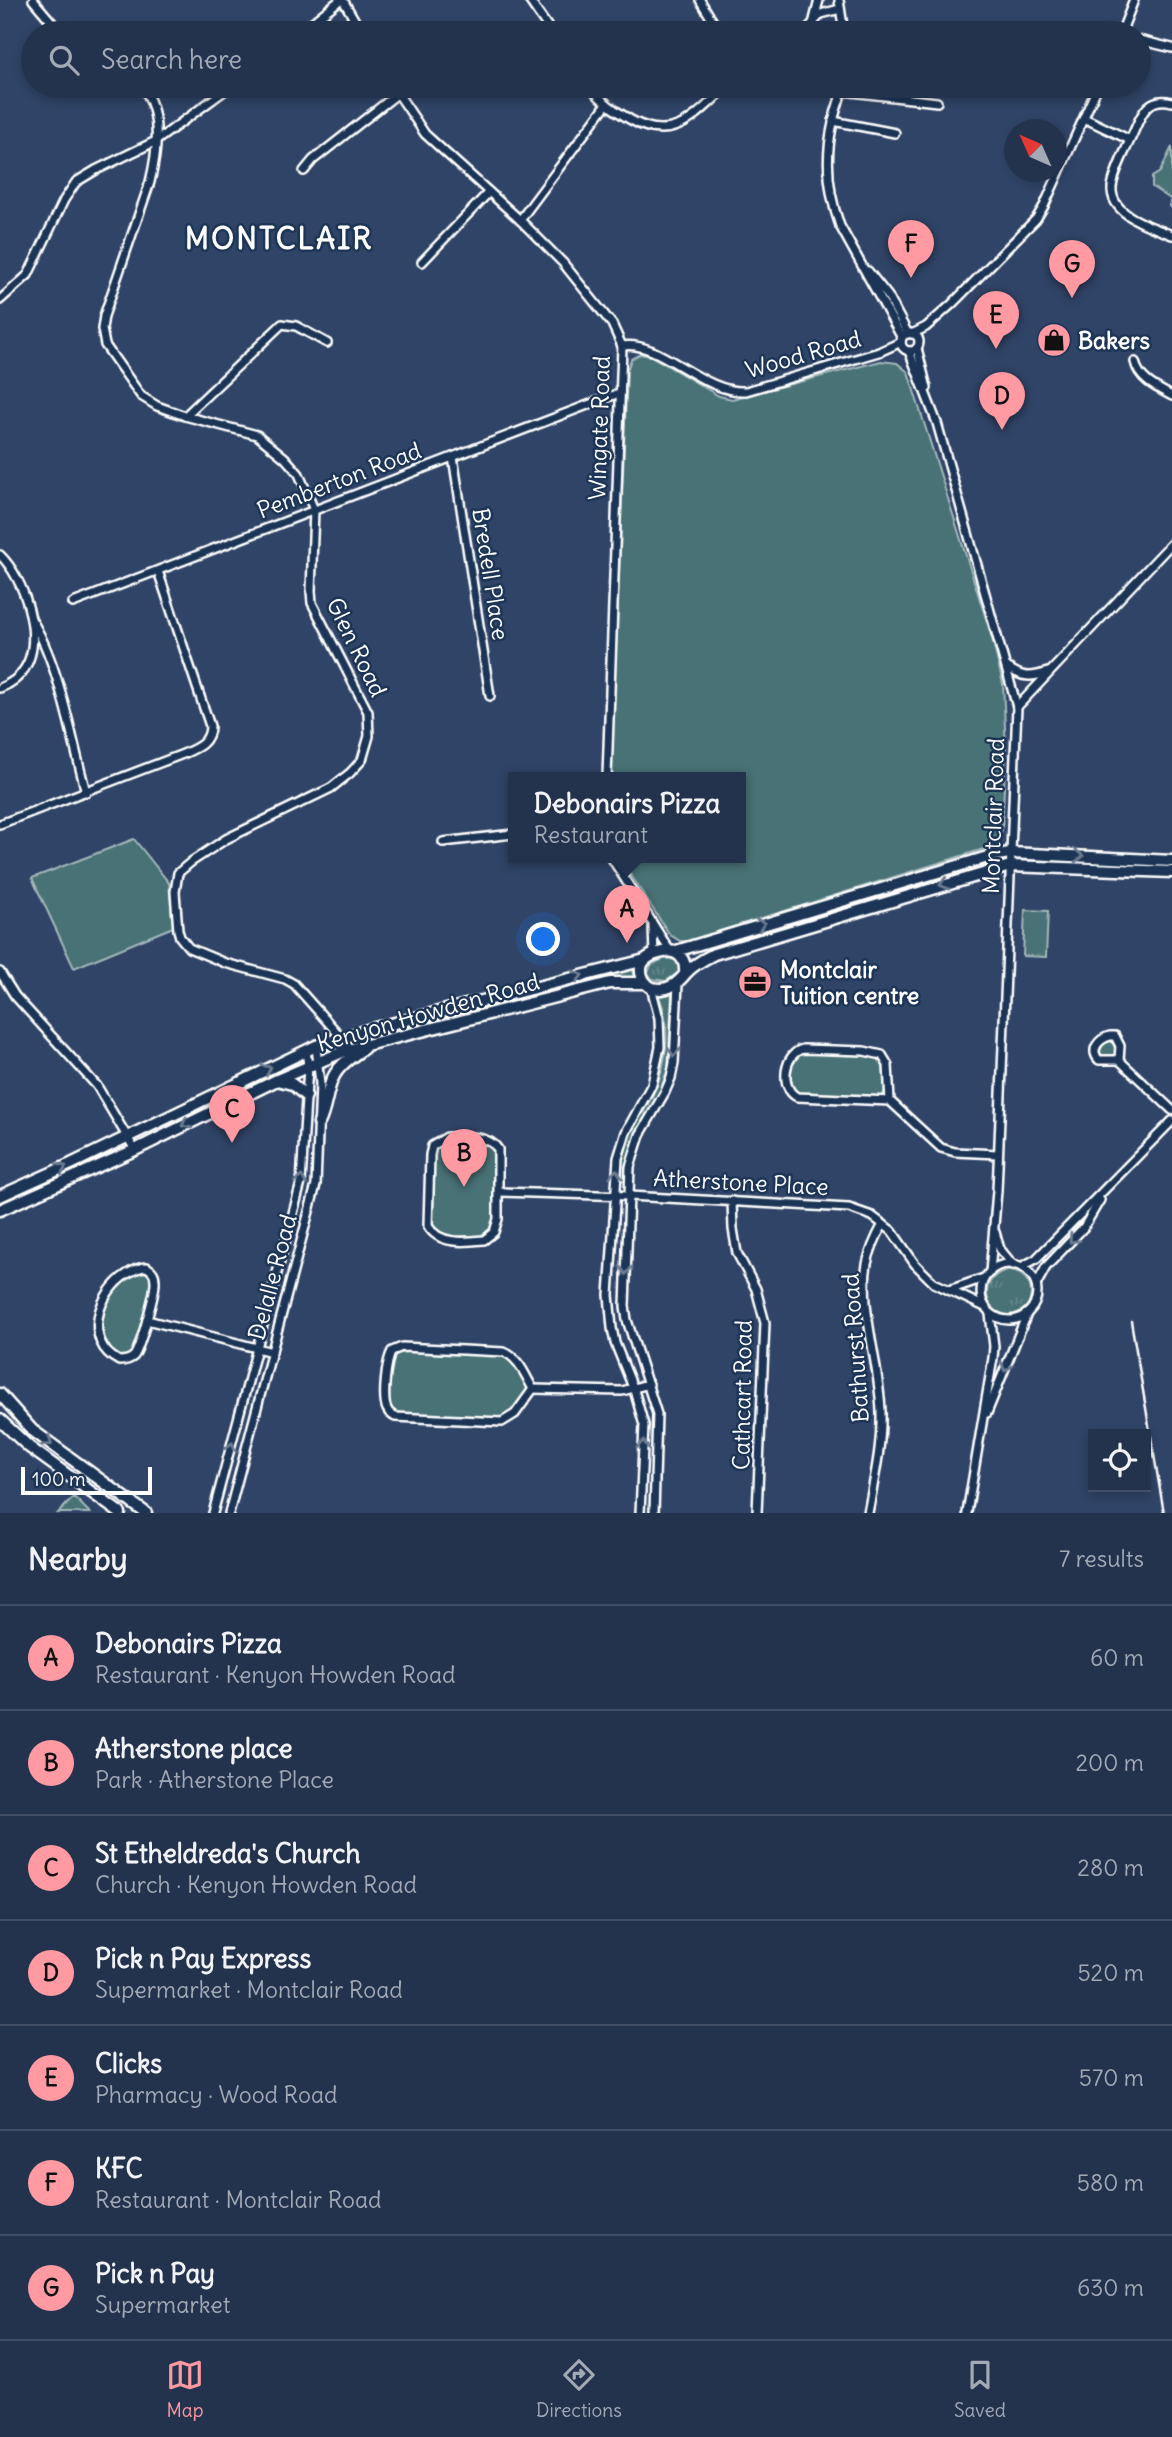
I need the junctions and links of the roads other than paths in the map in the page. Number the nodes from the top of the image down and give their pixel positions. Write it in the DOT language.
graph roads {
  1 [pos="33,0"];
  2 [pos="342,0"];
  3 [pos="529,0"];
  4 [pos="700,0"];
  5 [pos="818,0"];
  6 [pos="1135,0"];
  7 [pos="839,4"];
  8 [pos="51,21"];
  9 [pos="315,21"];
  10 [pos="355,21"];
  11 [pos="544,21"];
  12 [pos="713,21"];
  13 [pos="814,21"];
  14 [pos="1126,21"];
  15 [pos="1151,43"];
  16 [pos="1172,48"];
  17 [pos="149,98"];
  18 [pos="215,98"];
  19 [pos="392,98"];
  20 [pos="400,98"];
  21 [pos="600,98"];
  22 [pos="714,98"];
  23 [pos="840,98"];
  24 [pos="910,98"];
  25 [pos="1093,98"];
  26 [pos="937,102"];
  27 [pos="1172,102"];
  28 [pos="606,105"];
  29 [pos="1084,118"];
  30 [pos="833,121"];
  31 [pos="895,133"];
  32 [pos="1130,140"];
  33 [pos="156,141"];
  34 [pos="304,171"];
  35 [pos="489,192"];
  36 [pos="520,220"];
  37 [pos="1172,235"];
  38 [pos="422,262"];
  39 [pos="0,300"];
  40 [pos="926,327"];
  41 [pos="906,341"];
  42 [pos="327,343"];
  43 [pos="918,344"];
  44 [pos="622,346"];
  45 [pos="1135,362"];
  46 [pos="619,393"];
  47 [pos="1172,396"];
  48 [pos="933,414"];
  49 [pos="185,416"];
  50 [pos="453,457"];
  51 [pos="314,510"];
  52 [pos="1172,543"];
  53 [pos="0,555"];
  54 [pos="158,571"];
  55 [pos="73,603"];
  56 [pos="31,620"];
  57 [pos="1007,667"];
  58 [pos="1048,672"];
  59 [pos="0,688"];
  60 [pos="490,696"];
  61 [pos="1017,707"];
  62 [pos="607,772"];
  63 [pos="86,792"];
  64 [pos="0,824"];
  65 [pos="508,835"];
  66 [pos="443,842"];
  67 [pos="1010,853"];
  68 [pos="1172,861"];
  69 [pos="615,863"];
  70 [pos="1121,864"];
  71 [pos="1010,866"];
  72 [pos="1172,872"];
  73 [pos="813,908"];
  74 [pos="817,922"];
  75 [pos="653,926"];
  76 [pos="722,936"];
  77 [pos="726,950"];
  78 [pos="671,951"];
  79 [pos="654,954"];
  80 [pos="645,960"];
  81 [pos="0,972"];
  82 [pos="685,974"];
  83 [pos="678,984"];
  84 [pos="648,985"];
  85 [pos="341,1037"];
  86 [pos="311,1048"];
  87 [pos="347,1055"];
  88 [pos="1119,1060"];
  89 [pos="313,1064"];
  90 [pos="277,1080"];
  91 [pos="306,1096"];
  92 [pos="890,1101"];
  93 [pos="1172,1110"];
  94 [pos="1172,1121"];
  95 [pos="319,1123"];
  96 [pos="129,1136"];
  97 [pos="135,1150"];
  98 [pos="998,1154"];
  99 [pos="1105,1191"];
  100 [pos="499,1192"];
  101 [pos="615,1195"];
  102 [pos="0,1196"];
  103 [pos="629,1196"];
  104 [pos="732,1201"];
  105 [pos="0,1210"];
  106 [pos="883,1224"];
  107 [pos="995,1231"];
  108 [pos="1017,1266"];
  109 [pos="987,1275"];
  110 [pos="1036,1284"];
  111 [pos="948,1290"];
  112 [pos="985,1307"];
  113 [pos="990,1314"];
  114 [pos="1027,1314"];
  115 [pos="146,1320"];
  116 [pos="257,1348"];
  117 [pos="272,1352"];
  118 [pos="649,1384"];
  119 [pos="533,1389"];
  120 [pos="634,1390"];
  121 [pos="0,1394"];
  122 [pos="0,1420"];
  123 [pos="984,1420"];
  124 [pos="641,1488"];
  125 [pos="656,1488"];
  126 [pos="120,1513"];
  127 [pos="146,1513"];
  128 [pos="213,1513"];
  129 [pos="229,1513"];
  130 [pos="640,1513"];
  131 [pos="654,1513"];
  132 [pos="757,1513"];
  133 [pos="868,1513"];
  134 [pos="967,1513"];
  1 -- 8 [label="street"];
  2 -- 9 [label="street"];
  2 -- 10 [label="street"];
  3 -- 11 [label="street"];
  4 -- 12 [label="street"];
  5 -- 13 [label="street"];
  6 -- 14 [label="street"];
  7 -- 13 [label="street"];
  15 -- 16 [label="street"];
  17 -- 33 [label="street, Glen Road"];
  18 -- 33 [label="street"];
  19 -- 34 [label="street"];
  20 -- 35 [label="street, Wingate Road"];
  21 -- 28 [label="street"];
  22 -- 28 [label="street"];
  23 -- 30 [label="street, Montclair Road"];
  24 -- 26 [label="street"];
  25 -- 29 [label="street, Wood Road"];
  27 -- 32 [label="street"];
  28 -- 36 [label="street"];
  29 -- 32 [label="street"];
  29 -- 40 [label="street, Wood Road"];
  30 -- 31 [label="street"];
  30 -- 41 [label="street, Montclair Road"];
  32 -- 37 [label="street"];
  33 -- 39 [label="street"];
  33 -- 49 [label="street, Glen Road"];
  35 -- 36 [label="street, Wingate Road"];
  35 -- 38 [label="street"];
  36 -- 44 [label="street, Wingate Road"];
  40 -- 41 [label="street, Wood Road"];
  40 -- 43 [label="street, Wood Road"];
  41 -- 43 [label="street, Montclair Road"];
  41 -- 43 [label="street"];
  41 -- 44 [label="street, Wood Road"];
  41 -- 48 [label="street, Montclair Road"];
  42 -- 49 [label="street"];
  43 -- 48 [label="street, Montclair Road"];
  44 -- 46 [label="street, Wingate Road"];
  45 -- 47 [label="street"];
  46 -- 50 [label="street, Pemberton Road"];
  46 -- 62 [label="street, Wingate Road"];
  48 -- 57 [label="street, Montclair Road"];
  49 -- 51 [label="street, Glen Road"];
  50 -- 51 [label="street, Pemberton Road"];
  50 -- 60 [label="street, Bredell Place"];
  51 -- 54 [label="street, Pemberton Road"];
  51 -- 85 [label="street, Glen Road"];
  52 -- 58 [label="street"];
  53 -- 56 [label="street"];
  54 -- 55 [label="street, Pemberton Road"];
  54 -- 63 [label="street"];
  56 -- 59 [label="street"];
  56 -- 63 [label="street"];
  57 -- 58 [label="street"];
  57 -- 61 [label="street, Montclair Road"];
  58 -- 61 [label="street"];
  61 -- 67 [label="street, Montclair Road"];
  63 -- 64 [label="street"];
  65 -- 66 [label="street"];
  67 -- 70 [label="street, one-way"];
  67 -- 71 [label="street, Montclair Road"];
  67 -- 73 [label="street"];
  68 -- 70 [label="street"];
  69 -- 75 [label="street"];
  70 -- 71 [label="street"];
  70 -- 72 [label="street"];
  71 -- 74 [label="street, one-way"];
  71 -- 98 [label="street, Montclair Road"];
  73 -- 74 [label="street"];
  76 -- 73 [label="street, one-way"];
  74 -- 77 [label="street"];
  75 -- 78 [label="street"];
  75 -- 79 [label="street"];
  76 -- 77 [label="street"];
  76 -- 78 [label="street"];
  77 -- 82 [label="street"];
  78 -- 79 [label="street"];
  78 -- 82 [label="street"];
  79 -- 80 [label="street"];
  80 -- 84 [label="street"];
  85 -- 80 [label="street, Kenyon Howden Road, one-way"];
  81 -- 96 [label="street"];
  82 -- 83 [label="street"];
  83 -- 84 [label="street"];
  83 -- 103 [label="street, one-way"];
  84 -- 87 [label="street, Kenyon Howden Road"];
  101 -- 84 [label="street, one-way"];
  85 -- 86 [label="street, Kenyon Howden Road"];
  85 -- 87 [label="street, Glen Road"];
  86 -- 89 [label="street, Delalle Road"];
  96 -- 86 [label="street, Kenyon Howden Road, one-way"];
  87 -- 89 [label="street, Kenyon Howden Road"];
  87 -- 95 [label="street"];
  88 -- 93 [label="street"];
  89 -- 90 [label="street, Kenyon Howden Road"];
  89 -- 91 [label="street, Delalle Road"];
  89 -- 95 [label="street, Delalle Road"];
  90 -- 91 [label="street"];
  90 -- 97 [label="street, Kenyon Howden Road, one-way"];
  116 -- 91 [label="street, Delalle Road, one-way"];
  92 -- 92 [label="street"];
  92 -- 98 [label="street"];
  94 -- 99 [label="street"];
  95 -- 117 [label="street, Delalle Road"];
  96 -- 97 [label="street"];
  102 -- 96 [label="street, Kenyon Howden Road, one-way"];
  97 -- 105 [label="street, Kenyon Howden Road"];
  98 -- 107 [label="street, Montclair Road"];
  99 -- 108 [label="street"];
  99 -- 110 [label="street, one-way"];
  100 -- 100 [label="street"];
  100 -- 101 [label="street, Atherstone Place"];
  101 -- 103 [label="street, Atherstone Place"];
  101 -- 120 [label="street"];
  103 -- 104 [label="street, Atherstone Place"];
  103 -- 118 [label="street, one-way"];
  104 -- 106 [label="street, Atherstone Place"];
  104 -- 132 [label="street, Cathcart Road"];
  106 -- 111 [label="street, Atherstone Place"];
  106 -- 133 [label="street, Bathurst Road"];
  107 -- 108 [label="street, Montclair Road"];
  107 -- 109 [label="street, Montclair Road"];
  108 -- 109 [label="street"];
  108 -- 110 [label="street"];
  109 -- 111 [label="street"];
  109 -- 112 [label="street"];
  110 -- 114 [label="street"];
  111 -- 112 [label="street, Atherstone Place"];
  112 -- 113 [label="street"];
  113 -- 114 [label="street"];
  113 -- 123 [label="street"];
  114 -- 123 [label="street, one-way"];
  115 -- 115 [label="street"];
  115 -- 116 [label="street"];
  116 -- 117 [label="street"];
  128 -- 116 [label="street, Delalle Road, one-way"];
  117 -- 129 [label="street, Delalle Road"];
  118 -- 120 [label="street"];
  118 -- 125 [label="street"];
  119 -- 119 [label="street"];
  119 -- 120 [label="street"];
  124 -- 120 [label="street, one-way"];
  121 -- 127 [label="street, one-way"];
  122 -- 126 [label="street"];
  123 -- 134 [label="street"];
  124 -- 125 [label="street"];
  124 -- 130 [label="street"];
  125 -- 131 [label="street"];
}
